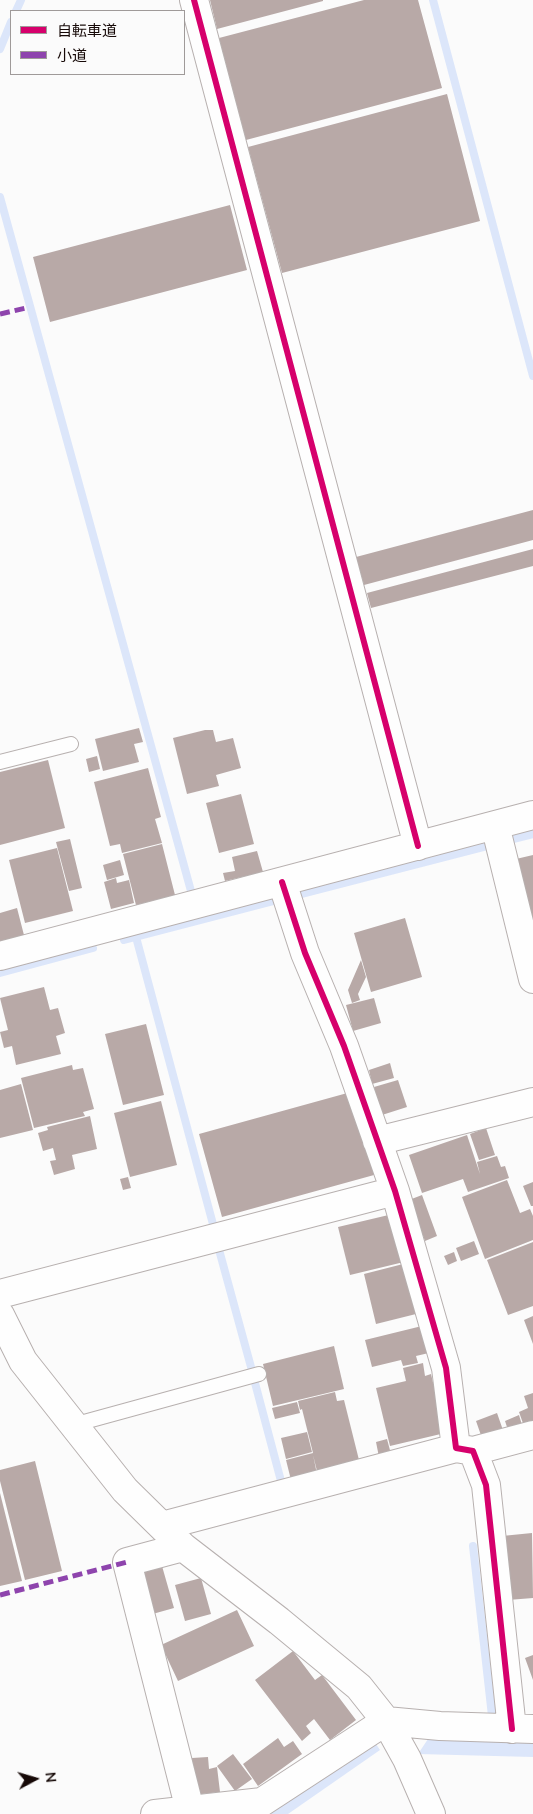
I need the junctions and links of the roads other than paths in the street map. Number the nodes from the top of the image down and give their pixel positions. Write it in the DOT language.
graph roads {
  1 [pos="194,0"];
  2 [pos="71,744"];
  3 [pos="0,762"];
  4 [pos="533,815"];
  5 [pos="495,825"];
  6 [pos="418,846"];
  7 [pos="282,882"];
  8 [pos="0,956"];
  9 [pos="533,979"];
  10 [pos="533,1102"];
  11 [pos="378,1141"];
  12 [pos="395,1191"];
  13 [pos="0,1294"];
  14 [pos="0,1315"];
  15 [pos="259,1374"];
  16 [pos="73,1425"];
  17 [pos="533,1435"];
  18 [pos="465,1450"];
  19 [pos="162,1526"];
  20 [pos="183,1547"];
  21 [pos="386,1721"];
  22 [pos="522,1729"];
  23 [pos="190,1812"];
  24 [pos="155,1814"];
  25 [pos="431,1814"];
  1 -- 6 [label="street"];
  2 -- 3 [label="lane"];
  4 -- 5 [label="street"];
  5 -- 6 [label="street"];
  5 -- 9 [label="street"];
  6 -- 7 [label="street"];
  7 -- 8 [label="street"];
  7 -- 11 [label="street"];
  10 -- 11 [label="street"];
  11 -- 12 [label="street"];
  12 -- 13 [label="street"];
  12 -- 18 [label="street"];
  14 -- 16 [label="street"];
  15 -- 16 [label="lane"];
  16 -- 19 [label="street"];
  17 -- 18 [label="street"];
  18 -- 19 [label="street"];
  18 -- 22 [label="street"];
  19 -- 20 [label="street"];
  20 -- 21 [label="street"];
  20 -- 23 [label="street"];
  21 -- 22 [label="street"];
  21 -- 23 [label="street"];
  21 -- 25 [label="street"];
  23 -- 24 [label="street"];
}
